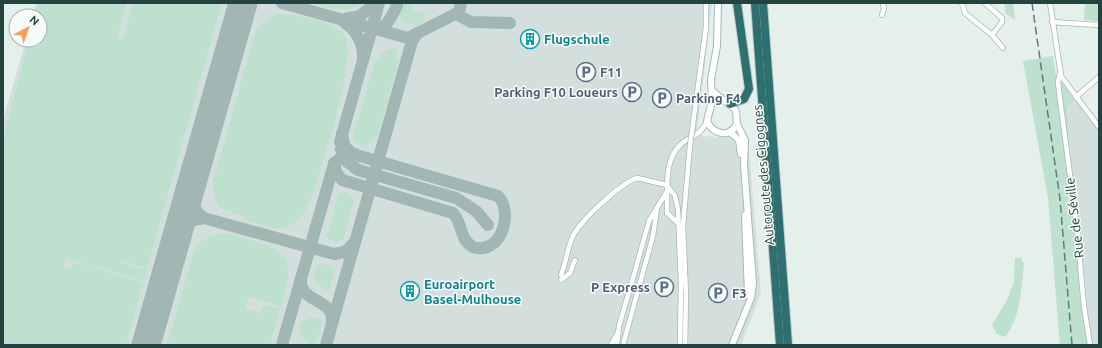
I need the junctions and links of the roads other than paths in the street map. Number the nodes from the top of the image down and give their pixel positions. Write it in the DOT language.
graph roads {
  1 [pos="706,3"];
  2 [pos="718,3"];
  3 [pos="737,3"];
  4 [pos="755,3"];
  5 [pos="763,3"];
  6 [pos="883,3"];
  7 [pos="962,3"];
  8 [pos="985,3"];
  9 [pos="1050,3"];
  10 [pos="882,15"];
  11 [pos="1052,22"];
  12 [pos="1099,25"];
  13 [pos="992,35"];
  14 [pos="1003,48"];
  15 [pos="1060,74"];
  16 [pos="1099,77"];
  17 [pos="712,90"];
  18 [pos="1076,98"];
  19 [pos="727,103"];
  20 [pos="711,107"];
  21 [pos="707,121"];
  22 [pos="737,124"];
  23 [pos="1099,127"];
  24 [pos="730,132"];
  25 [pos="744,165"];
  26 [pos="667,185"];
  27 [pos="666,193"];
  28 [pos="747,197"];
  29 [pos="657,208"];
  30 [pos="677,222"];
  31 [pos="746,256"];
  32 [pos="575,260"];
  33 [pos="752,264"];
  34 [pos="634,280"];
  35 [pos="641,280"];
  36 [pos="786,310"];
  37 [pos="745,313"];
  38 [pos="619,330"];
  39 [pos="611,345"];
  40 [pos="617,345"];
  41 [pos="623,345"];
  42 [pos="680,345"];
  43 [pos="686,345"];
  44 [pos="732,345"];
  45 [pos="780,345"];
  46 [pos="788,345"];
  47 [pos="792,345"];
  48 [pos="1090,345"];
  1 -- 43 [label="street, bridge"];
  2 -- 17 [label="street"];
  3 -- 19 [label="highway"];
  4 -- 45 [label="highway, Autoroute des Cigognes"];
  5 -- 36 [label="highway, Autoroute des Cigognes"];
  6 -- 10 [label="street"];
  7 -- 13 [label="street"];
  8 -- 13 [label="street"];
  9 -- 11 [label="street, Rue de Séville"];
  11 -- 12 [label="street"];
  11 -- 15 [label="street, Rue de Séville"];
  13 -- 14 [label="street"];
  15 -- 18 [label="street"];
  15 -- 48 [label="street, Rue de Séville"];
  16 -- 18 [label="street"];
  17 -- 19 [label="street"];
  17 -- 20 [label="street"];
  18 -- 23 [label="street"];
  19 -- 20 [label="street"];
  19 -- 22 [label="street"];
  20 -- 21 [label="street"];
  21 -- 24 [label="street"];
  21 -- 26 [label="street"];
  22 -- 24 [label="street"];
  22 -- 25 [label="street"];
  24 -- 25 [label="street"];
  25 -- 28 [label="street"];
  26 -- 27 [label="street"];
  26 -- 30 [label="street"];
  26 -- 32 [label="street"];
  27 -- 29 [label="street"];
  27 -- 30 [label="street"];
  28 -- 31 [label="street"];
  28 -- 33 [label="street"];
  29 -- 34 [label="street"];
  29 -- 35 [label="street"];
  30 -- 42 [label="street"];
  31 -- 33 [label="street"];
  31 -- 37 [label="street"];
  33 -- 37 [label="street"];
  34 -- 35 [label="street"];
  34 -- 38 [label="street, bridge"];
  35 -- 41 [label="street"];
  36 -- 46 [label="highway, Autoroute des Cigognes"];
  36 -- 47 [label="highway"];
  37 -- 44 [label="street"];
  38 -- 39 [label="street, bridge"];
  38 -- 40 [label="street, bridge"];
}
